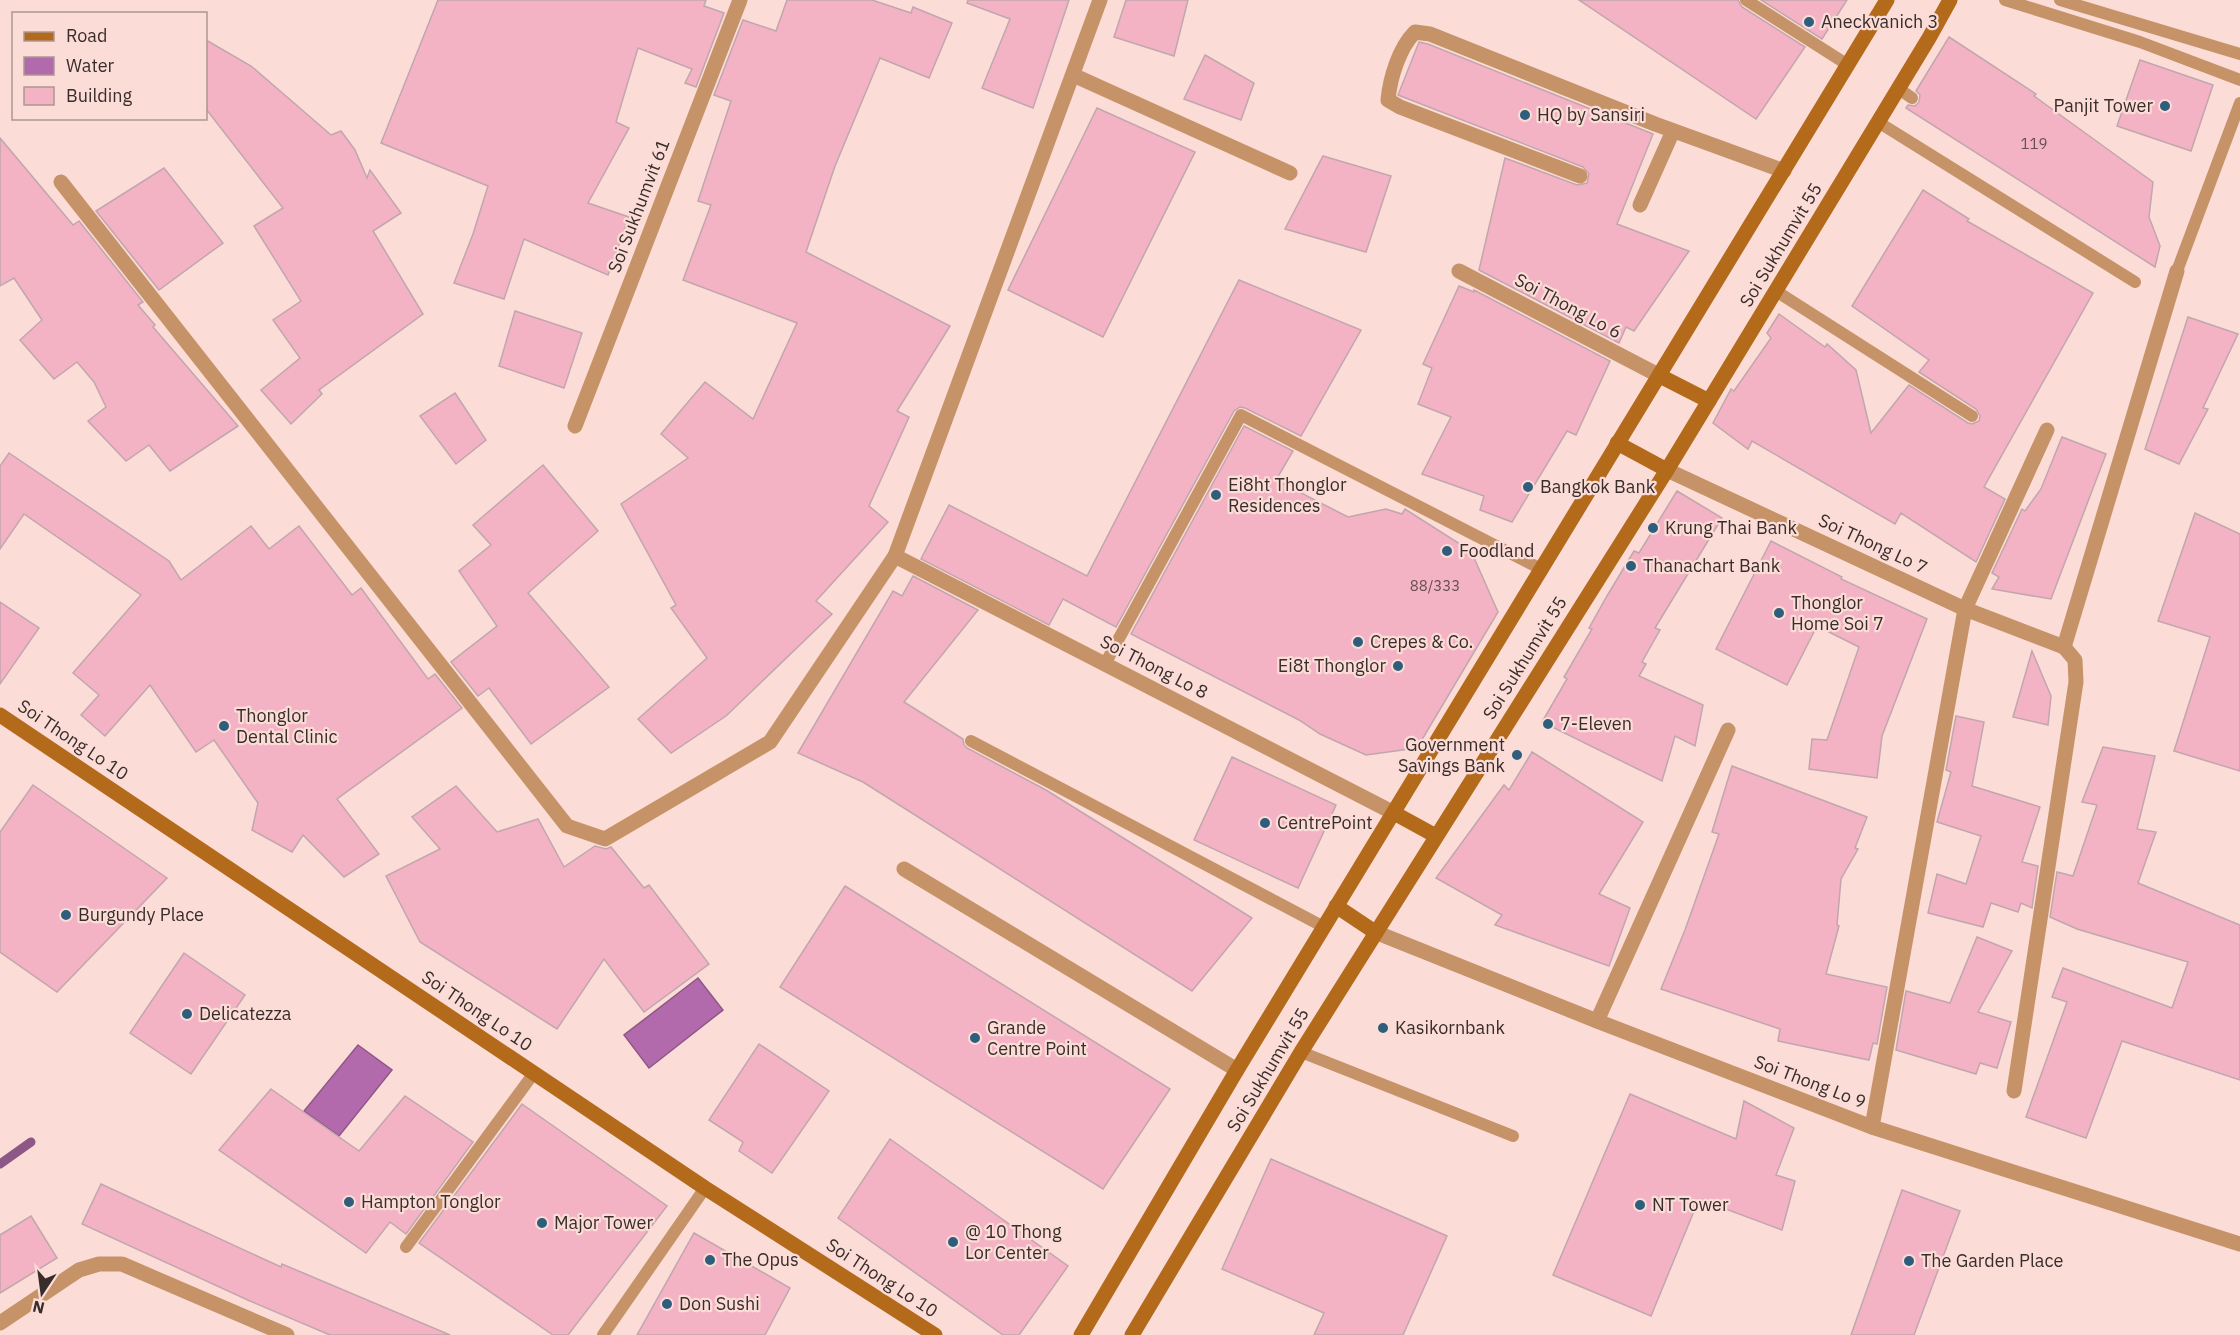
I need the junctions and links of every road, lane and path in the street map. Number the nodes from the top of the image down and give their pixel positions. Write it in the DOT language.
graph roads {
  1 [pos="740,0"];
  2 [pos="1100,0"];
  3 [pos="1746,0"];
  4 [pos="1887,0"];
  5 [pos="1950,0"];
  6 [pos="2005,0"];
  7 [pos="2060,0"];
  8 [pos="2240,54"];
  9 [pos="1848,65"];
  10 [pos="1073,75"];
  11 [pos="2240,80"];
  12 [pos="1899,89"];
  13 [pos="1912,98"];
  14 [pos="2240,103"];
  15 [pos="1878,122"];
  16 [pos="1673,131"];
  17 [pos="1784,171"];
  18 [pos="1290,173"];
  19 [pos="1580,176"];
  20 [pos="61,182"];
  21 [pos="1640,205"];
  22 [pos="1459,271"];
  23 [pos="2177,271"];
  24 [pos="2135,282"];
  25 [pos="1776,291"];
  26 [pos="1659,376"];
  27 [pos="1709,401"];
  28 [pos="1972,416"];
  29 [pos="575,426"];
  30 [pos="2047,430"];
  31 [pos="1617,443"];
  32 [pos="1667,470"];
  33 [pos="895,556"];
  34 [pos="1541,569"];
  35 [pos="1965,609"];
  36 [pos="2064,647"];
  37 [pos="1105,664"];
  38 [pos="0,715"];
  39 [pos="1728,730"];
  40 [pos="970,741"];
  41 [pos="1394,813"];
  42 [pos="1436,836"];
  43 [pos="904,869"];
  44 [pos="1336,906"];
  45 [pos="1324,927"];
  46 [pos="1375,932"];
  47 [pos="1597,1021"];
  48 [pos="1301,1052"];
  49 [pos="1237,1070"];
  50 [pos="534,1073"];
  51 [pos="2014,1091"];
  52 [pos="1872,1127"];
  53 [pos="1513,1136"];
  54 [pos="705,1188"];
  55 [pos="2240,1244"];
  56 [pos="406,1246"];
  57 [pos="0,1323"];
  58 [pos="287,1335"];
  59 [pos="603,1335"];
  60 [pos="935,1335"];
  61 [pos="1081,1335"];
  62 [pos="1132,1335"];
  1 -- 29 [label="street, Soi Sukhumvit 61"];
  2 -- 10 [label="street"];
  3 -- 9 [label="lane"];
  4 -- 9 [label="main road, Soi Sukhumvit 55"];
  5 -- 12 [label="main road, Soi Sukhumvit 55"];
  6 -- 11 [label="lane"];
  7 -- 8 [label="lane"];
  9 -- 17 [label="main road, Soi Sukhumvit 55"];
  10 -- 18 [label="street"];
  10 -- 33 [label="street"];
  12 -- 13 [label="lane"];
  12 -- 15 [label="main road, Soi Sukhumvit 55"];
  14 -- 23 [label="lane"];
  15 -- 24 [label="lane"];
  15 -- 25 [label="main road, Soi Sukhumvit 55"];
  16 -- 17 [label="street"];
  16 -- 19 [label="street"];
  16 -- 21 [label="street"];
  17 -- 26 [label="main road, Soi Sukhumvit 55"];
  20 -- 33 [label="street"];
  22 -- 26 [label="street, Soi Thong Lo 6"];
  23 -- 36 [label="street"];
  25 -- 27 [label="main road, Soi Sukhumvit 55"];
  25 -- 28 [label="lane"];
  26 -- 27 [label="main road"];
  26 -- 31 [label="main road, Soi Sukhumvit 55"];
  27 -- 32 [label="main road, Soi Sukhumvit 55"];
  30 -- 35 [label="street"];
  31 -- 32 [label="main road"];
  31 -- 34 [label="main road, Soi Sukhumvit 55"];
  32 -- 35 [label="street, Soi Thong Lo 7"];
  32 -- 42 [label="main road, Soi Sukhumvit 55"];
  33 -- 37 [label="street, Soi Thong Lo 8"];
  34 -- 37 [label="lane"];
  34 -- 41 [label="main road, Soi Sukhumvit 55"];
  35 -- 36 [label="street, Soi Thong Lo 7"];
  35 -- 52 [label="street"];
  36 -- 51 [label="street"];
  37 -- 41 [label="street, Soi Thong Lo 8"];
  38 -- 50 [label="main road, Soi Thong Lo 10"];
  39 -- 47 [label="street"];
  40 -- 45 [label="lane"];
  41 -- 42 [label="main road"];
  41 -- 44 [label="main road, Soi Sukhumvit 55"];
  42 -- 46 [label="main road, Soi Sukhumvit 55"];
  43 -- 49 [label="street"];
  44 -- 45 [label="main road, Soi Sukhumvit 55"];
  44 -- 46 [label="main road"];
  45 -- 49 [label="main road, Soi Sukhumvit 55"];
  46 -- 47 [label="street, Soi Thong Lo 9"];
  46 -- 48 [label="main road, Soi Sukhumvit 55"];
  47 -- 52 [label="street, Soi Thong Lo 9"];
  48 -- 53 [label="lane"];
  48 -- 62 [label="main road, Soi Sukhumvit 55"];
  49 -- 61 [label="main road, Soi Sukhumvit 55"];
  50 -- 54 [label="main road, Soi Thong Lo 10"];
  50 -- 56 [label="lane"];
  52 -- 55 [label="street, Soi Thong Lo 9"];
  54 -- 59 [label="lane"];
  54 -- 60 [label="main road, Soi Thong Lo 10"];
  57 -- 58 [label="street"];
}
